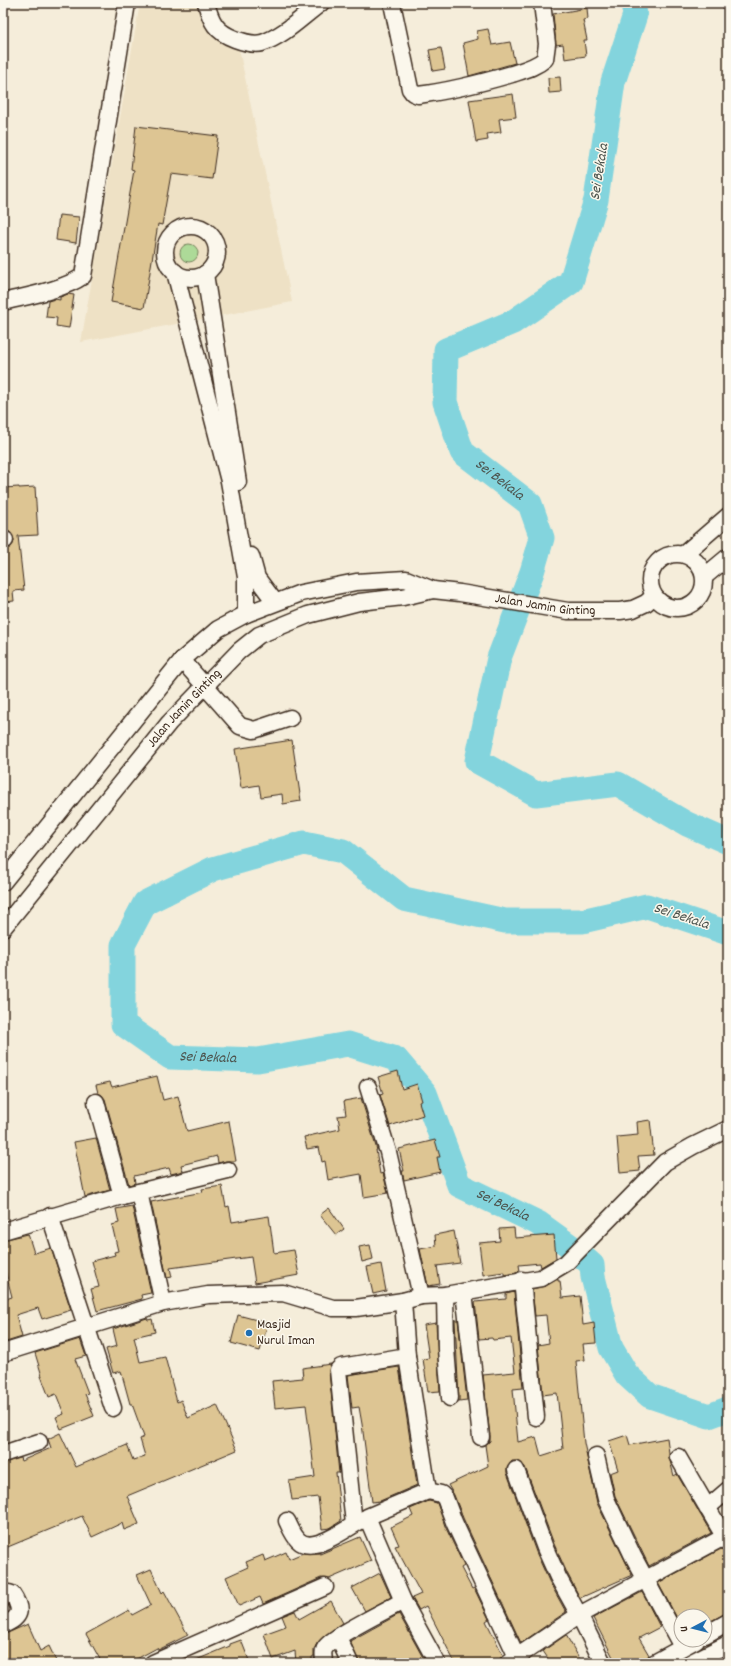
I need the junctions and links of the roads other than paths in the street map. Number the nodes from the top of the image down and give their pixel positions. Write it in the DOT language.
graph roads {
  1 [pos="127,3"];
  2 [pos="206,3"];
  3 [pos="321,3"];
  4 [pos="392,3"];
  5 [pos="542,3"];
  6 [pos="175,272"];
  7 [pos="205,274"];
  8 [pos="3,302"];
  9 [pos="233,480"];
  10 [pos="728,516"];
  11 [pos="684,554"];
  12 [pos="728,557"];
  13 [pos="704,577"];
  14 [pos="432,590"];
  15 [pos="654,596"];
  16 [pos="275,602"];
  17 [pos="246,614"];
  18 [pos="182,660"];
  19 [pos="205,686"];
  20 [pos="290,718"];
  21 [pos="3,882"];
  22 [pos="3,928"];
  23 [pos="368,1087"];
  24 [pos="96,1102"];
  25 [pos="728,1129"];
  26 [pos="228,1170"];
  27 [pos="139,1192"];
  28 [pos="122,1196"];
  29 [pos="50,1216"];
  30 [pos="3,1231"];
  31 [pos="522,1280"];
  32 [pos="464,1292"];
  33 [pos="445,1295"];
  34 [pos="421,1296"];
  35 [pos="403,1301"];
  36 [pos="163,1303"];
  37 [pos="87,1326"];
  38 [pos="3,1353"];
  39 [pos="407,1356"];
  40 [pos="450,1398"];
  41 [pos="113,1408"];
  42 [pos="536,1418"];
  43 [pos="481,1438"];
  44 [pos="39,1442"];
  45 [pos="3,1454"];
  46 [pos="596,1456"];
  47 [pos="678,1457"];
  48 [pos="516,1470"];
  49 [pos="728,1490"];
  50 [pos="428,1492"];
  51 [pos="707,1508"];
  52 [pos="287,1521"];
  53 [pos="360,1521"];
  54 [pos="726,1540"];
  55 [pos="647,1579"];
  56 [pos="325,1587"];
  57 [pos="3,1594"];
  58 [pos="403,1601"];
  59 [pos="579,1614"];
  60 [pos="673,1619"];
  61 [pos="728,1622"];
  62 [pos="3,1625"];
  63 [pos="713,1630"];
  64 [pos="338,1637"];
  65 [pos="728,1644"];
  66 [pos="682,1648"];
  67 [pos="513,1660"];
  68 [pos="152,1663"];
  69 [pos="324,1663"];
  70 [pos="350,1663"];
  71 [pos="437,1663"];
  72 [pos="603,1663"];
  73 [pos="654,1663"];
  74 [pos="690,1663"];
  1 -- 8 [label="street"];
  2 -- 3 [label="street"];
  4 -- 5 [label="street"];
  6 -- 7 [label="street"];
  6 -- 7 [label="street"];
  6 -- 9 [label="street"];
  7 -- 9 [label="street"];
  9 -- 16 [label="street"];
  9 -- 17 [label="street"];
  10 -- 11 [label="street"];
  11 -- 13 [label="street"];
  11 -- 15 [label="street"];
  12 -- 13 [label="street"];
  13 -- 15 [label="street"];
  14 -- 15 [label="street, Jalan Jamin Ginting"];
  14 -- 16 [label="street, Jalan Jamin Ginting"];
  14 -- 19 [label="street, Jalan Jamin Ginting"];
  16 -- 17 [label="street, Jalan Jamin Ginting"];
  17 -- 18 [label="street, Jalan Jamin Ginting"];
  18 -- 19 [label="street"];
  18 -- 21 [label="street, Jalan Jamin Ginting"];
  19 -- 20 [label="street"];
  19 -- 22 [label="street, Jalan Jamin Ginting"];
  23 -- 34 [label="street"];
  24 -- 28 [label="street"];
  25 -- 31 [label="street"];
  26 -- 27 [label="street"];
  27 -- 28 [label="street"];
  27 -- 36 [label="street"];
  28 -- 29 [label="street"];
  29 -- 30 [label="street"];
  29 -- 37 [label="street"];
  31 -- 32 [label="street"];
  31 -- 42 [label="street"];
  32 -- 33 [label="street"];
  32 -- 43 [label="street"];
  33 -- 34 [label="street"];
  33 -- 40 [label="street"];
  34 -- 35 [label="street"];
  35 -- 36 [label="street"];
  35 -- 39 [label="street"];
  36 -- 37 [label="street"];
  37 -- 38 [label="street"];
  37 -- 41 [label="street"];
  39 -- 50 [label="street"];
  39 -- 53 [label="street"];
  44 -- 45 [label="street"];
  46 -- 55 [label="street"];
  47 -- 51 [label="street"];
  48 -- 59 [label="street"];
  49 -- 51 [label="street"];
  50 -- 53 [label="street"];
  50 -- 67 [label="street"];
  51 -- 54 [label="street"];
  52 -- 53 [label="street"];
  53 -- 58 [label="street"];
  54 -- 55 [label="street"];
  55 -- 59 [label="street"];
  55 -- 60 [label="street"];
  56 -- 68 [label="street"];
  57 -- 62 [label="street"];
  58 -- 64 [label="street"];
  58 -- 71 [label="street"];
  59 -- 67 [label="street"];
  59 -- 72 [label="street"];
  61 -- 63 [label="street"];
  64 -- 69 [label="street"];
  64 -- 70 [label="street"];
  65 -- 74 [label="street"];
  66 -- 73 [label="street"];
}
